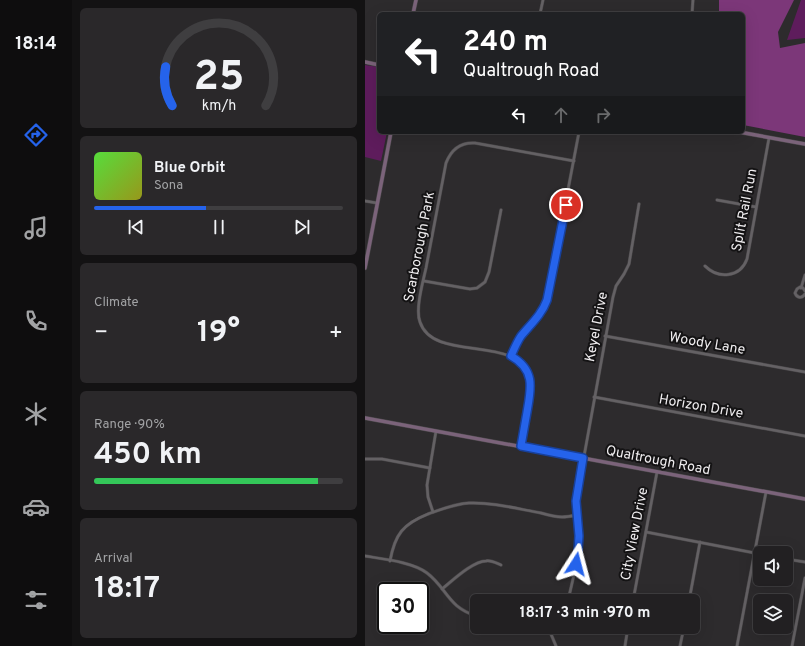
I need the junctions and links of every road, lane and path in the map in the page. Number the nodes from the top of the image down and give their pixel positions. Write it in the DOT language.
graph roads {
  1 [pos="416,0"];
  2 [pos="543,0"];
  3 [pos="693,0"];
  4 [pos="413,12"];
  5 [pos="540,12"];
  6 [pos="692,12"];
  7 [pos="365,62"];
  8 [pos="377,65"];
  9 [pos="745,133"];
  10 [pos="391,134"];
  11 [pos="579,134"];
  12 [pos="769,138"];
  13 [pos="805,144"];
  14 [pos="574,161"];
  15 [pos="717,200"];
  16 [pos="365,201"];
  17 [pos="377,203"];
  18 [pos="639,204"];
  19 [pos="756,207"];
  20 [pos="501,210"];
  21 [pos="705,266"];
  22 [pos="365,268"];
  23 [pos="805,275"];
  24 [pos="424,281"];
  25 [pos="801,288"];
  26 [pos="805,293"];
  27 [pos="605,336"];
  28 [pos="511,356"];
  29 [pos="805,372"];
  30 [pos="594,397"];
  31 [pos="365,418"];
  32 [pos="436,431"];
  33 [pos="805,436"];
  34 [pos="521,446"];
  35 [pos="583,458"];
  36 [pos="365,459"];
  37 [pos="430,468"];
  38 [pos="657,471"];
  39 [pos="766,492"];
  40 [pos="805,499"];
  41 [pos="433,512"];
  42 [pos="577,515"];
  43 [pos="646,532"];
  44 [pos="700,542"];
  45 [pos="755,546"];
  46 [pos="753,553"];
  47 [pos="365,556"];
  48 [pos="753,558"];
  49 [pos="793,560"];
  50 [pos="390,561"];
  51 [pos="805,562"];
  52 [pos="501,565"];
  53 [pos="805,578"];
  54 [pos="442,589"];
  55 [pos="570,594"];
  56 [pos="634,594"];
  57 [pos="690,594"];
  58 [pos="470,613"];
  59 [pos="551,634"];
  60 [pos="627,634"];
  61 [pos="683,634"];
  62 [pos="556,646"];
  63 [pos="625,646"];
  64 [pos="680,646"];
  65 [pos="737,646"];
  66 [pos="792,646"];
  1 -- 4 [label="street"];
  2 -- 5 [label="street"];
  3 -- 6 [label="street"];
  7 -- 8 [label="street"];
  9 -- 12 [label="street"];
  10 -- 17 [label="street"];
  11 -- 14 [label="street"];
  12 -- 13 [label="street"];
  12 -- 19 [label="street, Split Rail Run"];
  14 -- 24 [label="street, Scarborough Park"];
  14 -- 28 [label="street"];
  15 -- 19 [label="street"];
  16 -- 17 [label="street"];
  17 -- 22 [label="street"];
  18 -- 27 [label="street, Keyel Drive"];
  19 -- 21 [label="street, Split Rail Run"];
  20 -- 24 [label="street"];
  23 -- 25 [label="street"];
  24 -- 28 [label="street, Scarborough Park"];
  25 -- 26 [label="street"];
  25 -- 26 [label="street"];
  27 -- 29 [label="street, Woody Lane"];
  27 -- 30 [label="street, Keyel Drive"];
  28 -- 34 [label="street"];
  30 -- 33 [label="street, Horizon Drive"];
  30 -- 35 [label="street, Keyel Drive"];
  31 -- 32 [label="street, Qualtrough Road"];
  32 -- 34 [label="street, Qualtrough Road"];
  32 -- 37 [label="street"];
  34 -- 35 [label="street, Qualtrough Road"];
  35 -- 38 [label="street, Qualtrough Road"];
  35 -- 42 [label="street, Keyel Drive"];
  36 -- 37 [label="street"];
  37 -- 41 [label="street"];
  38 -- 39 [label="street, Qualtrough Road"];
  38 -- 43 [label="street, City View Drive"];
  39 -- 40 [label="street, Qualtrough Road"];
  39 -- 45 [label="street"];
  41 -- 42 [label="street"];
  41 -- 50 [label="street"];
  42 -- 55 [label="street, Keyel Drive"];
  43 -- 44 [label="street"];
  43 -- 56 [label="street, City View Drive"];
  44 -- 46 [label="street"];
  44 -- 57 [label="street"];
  47 -- 50 [label="street"];
  48 -- 65 [label="street"];
  49 -- 51 [label="street"];
  50 -- 54 [label="street"];
  52 -- 54 [label="street"];
  53 -- 66 [label="street"];
  54 -- 58 [label="street"];
  59 -- 62 [label="street"];
  60 -- 63 [label="street"];
  61 -- 64 [label="street"];
}
